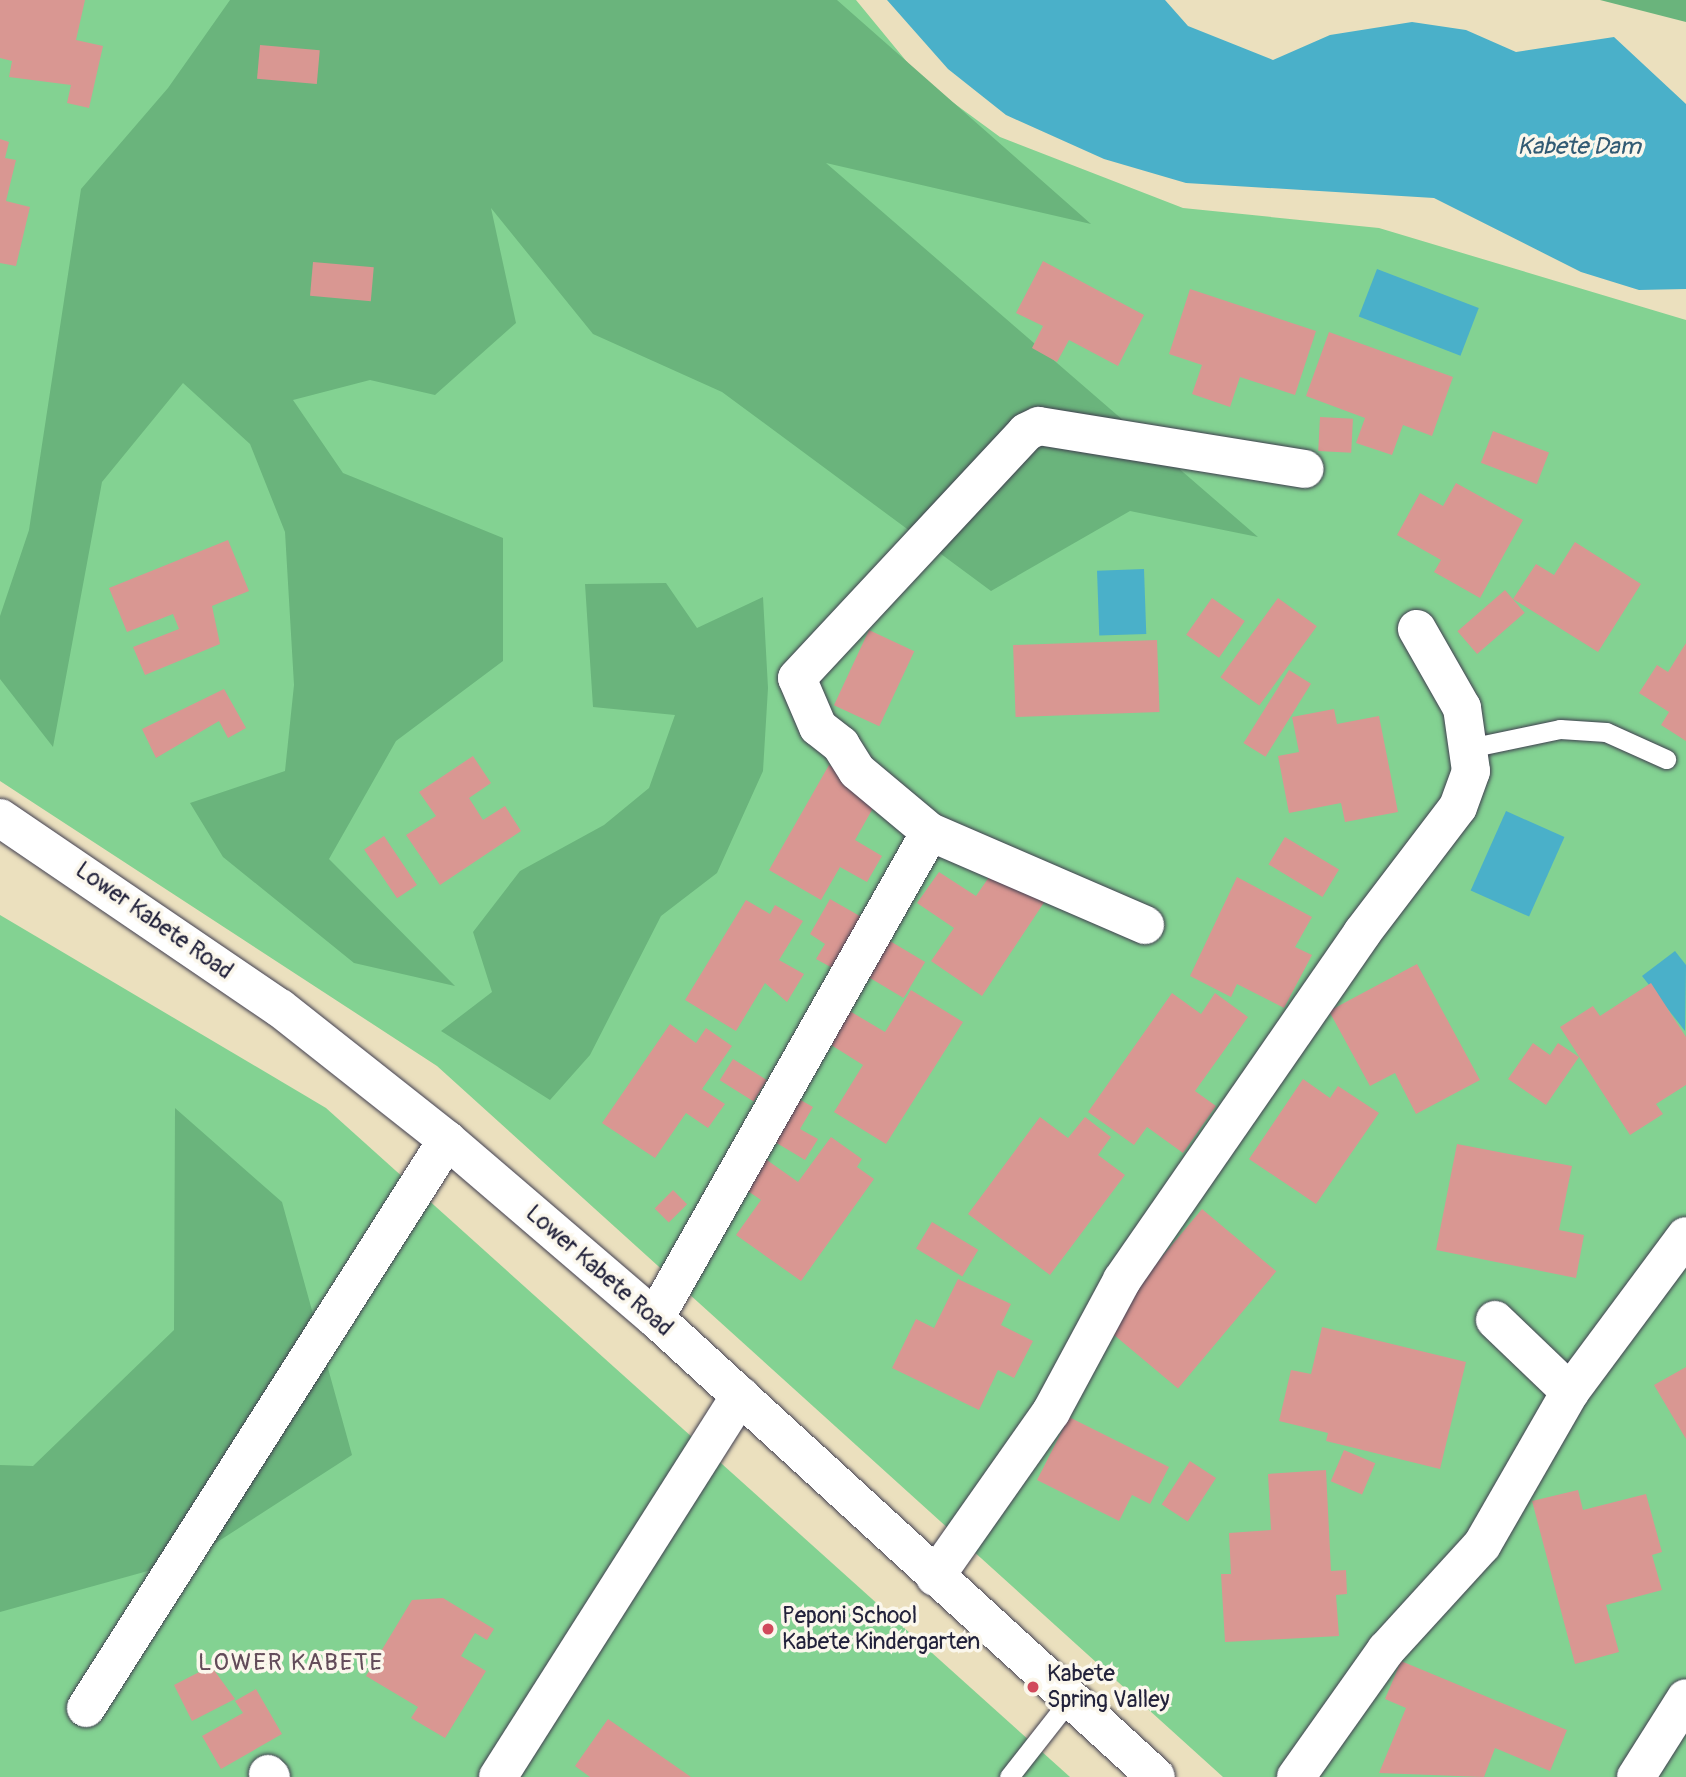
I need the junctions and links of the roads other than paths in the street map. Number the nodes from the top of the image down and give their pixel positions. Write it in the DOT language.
graph roads {
  1 [pos="1305,469"];
  2 [pos="1417,629"];
  3 [pos="1469,748"];
  4 [pos="1666,759"];
  5 [pos="0,818"];
  6 [pos="930,832"];
  7 [pos="1144,925"];
  8 [pos="447,1140"];
  9 [pos="1686,1236"];
  10 [pos="655,1318"];
  11 [pos="1495,1320"];
  12 [pos="1570,1392"];
  13 [pos="740,1395"];
  14 [pos="934,1577"];
  15 [pos="1071,1698"];
  16 [pos="1686,1698"];
  17 [pos="86,1708"];
  18 [pos="498,1777"];
  19 [pos="1009,1777"];
  20 [pos="1156,1777"];
  21 [pos="1296,1777"];
  22 [pos="1636,1777"];
  1 -- 6 [label="street"];
  2 -- 3 [label="street"];
  3 -- 4 [label="lane"];
  3 -- 14 [label="street"];
  5 -- 8 [label="street, Lower Kabete Road"];
  6 -- 7 [label="street"];
  6 -- 10 [label="street"];
  8 -- 10 [label="street, Lower Kabete Road"];
  8 -- 17 [label="street"];
  9 -- 12 [label="street"];
  10 -- 13 [label="street, Lower Kabete Road"];
  11 -- 12 [label="street"];
  12 -- 21 [label="street"];
  13 -- 14 [label="street, Lower Kabete Road"];
  13 -- 18 [label="street"];
  14 -- 15 [label="street, Lower Kabete Road"];
  15 -- 19 [label="lane"];
  15 -- 20 [label="street, Lower Kabete Road"];
  16 -- 22 [label="street"];
}
